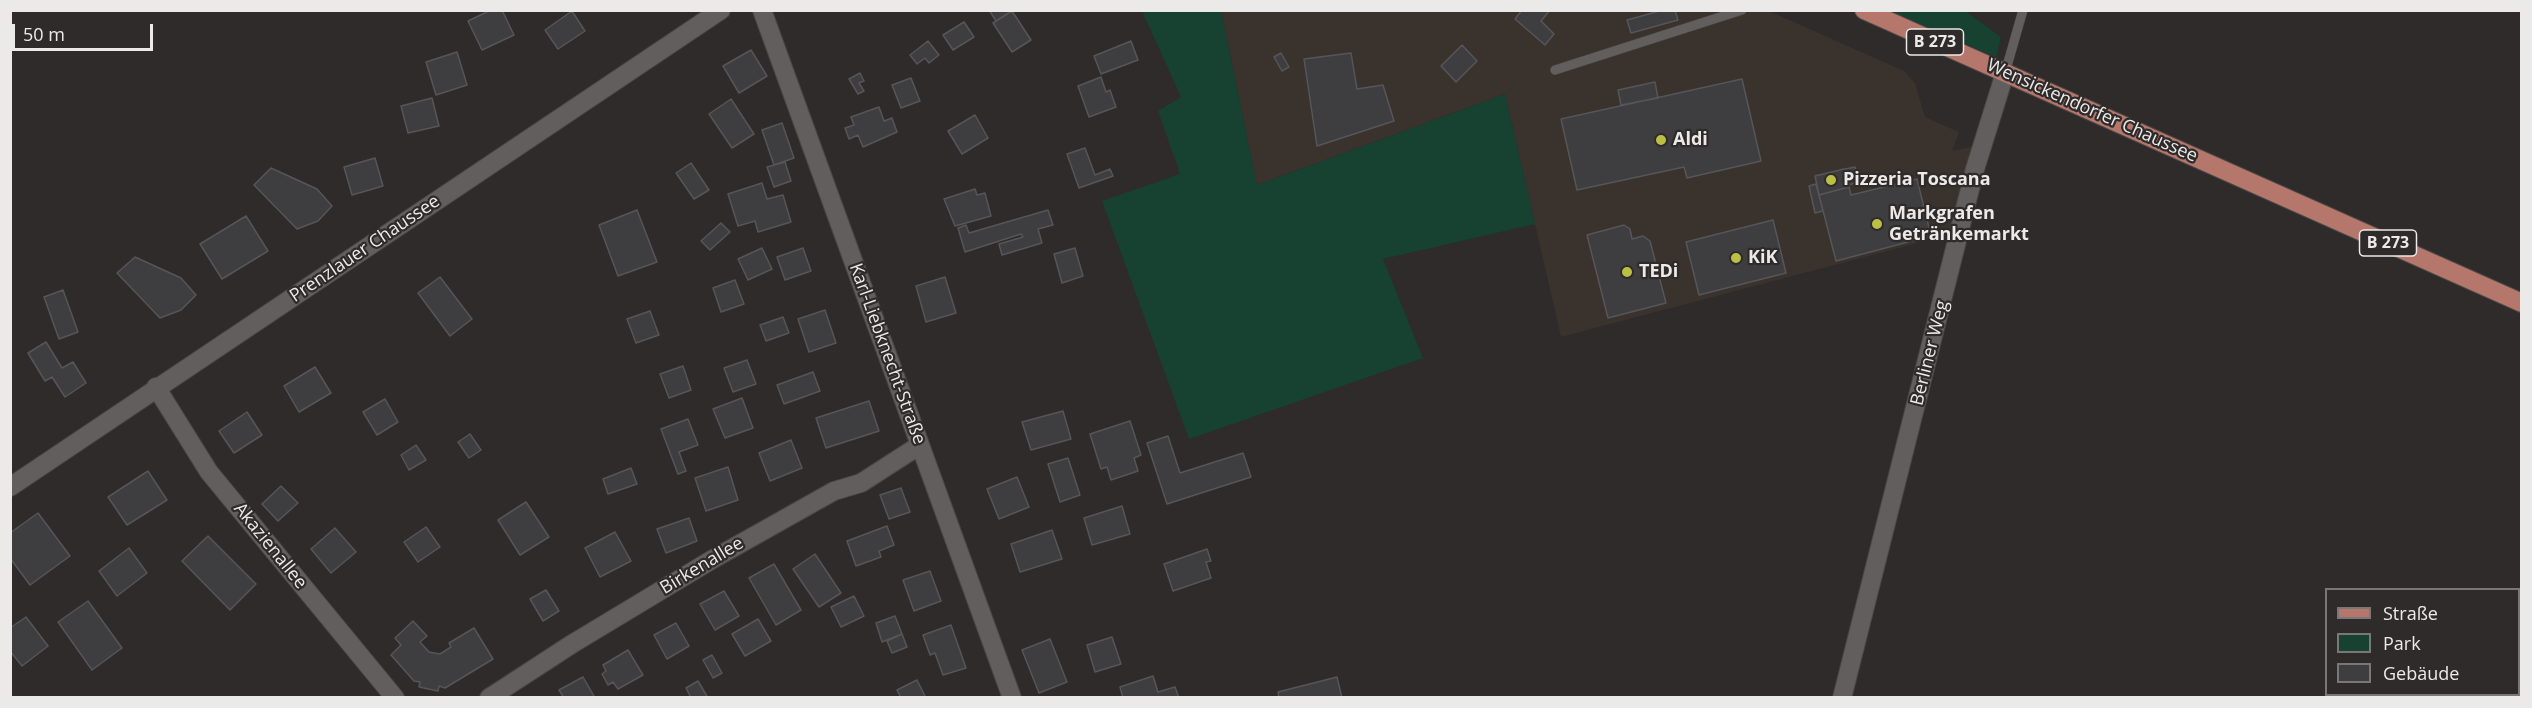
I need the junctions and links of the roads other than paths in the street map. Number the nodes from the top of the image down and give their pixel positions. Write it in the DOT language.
graph roads {
  1 [pos="721,10"];
  2 [pos="762,10"];
  3 [pos="1742,10"];
  4 [pos="1864,10"];
  5 [pos="2023,10"];
  6 [pos="1555,70"];
  7 [pos="2005,73"];
  8 [pos="2522,303"];
  9 [pos="156,387"];
  10 [pos="920,445"];
  11 [pos="10,487"];
  12 [pos="395,698"];
  13 [pos="489,698"];
  14 [pos="1012,698"];
  15 [pos="1842,698"];
  1 -- 9 [label="street, Prenzlauer Chaussee"];
  2 -- 10 [label="street, Karl-Liebknecht-Straße"];
  3 -- 6 [label="lane"];
  4 -- 7 [label="main road, Wensickendorfer Chaussee / B 273"];
  5 -- 7 [label="lane, Berliner Weg"];
  7 -- 8 [label="main road, Wensickendorfer Chaussee / B 273"];
  7 -- 15 [label="street, Berliner Weg"];
  9 -- 11 [label="street, Prenzlauer Chaussee"];
  9 -- 12 [label="street, Akazienallee"];
  10 -- 13 [label="street, Birkenallee"];
  10 -- 14 [label="street, Karl-Liebknecht-Straße"];
}
